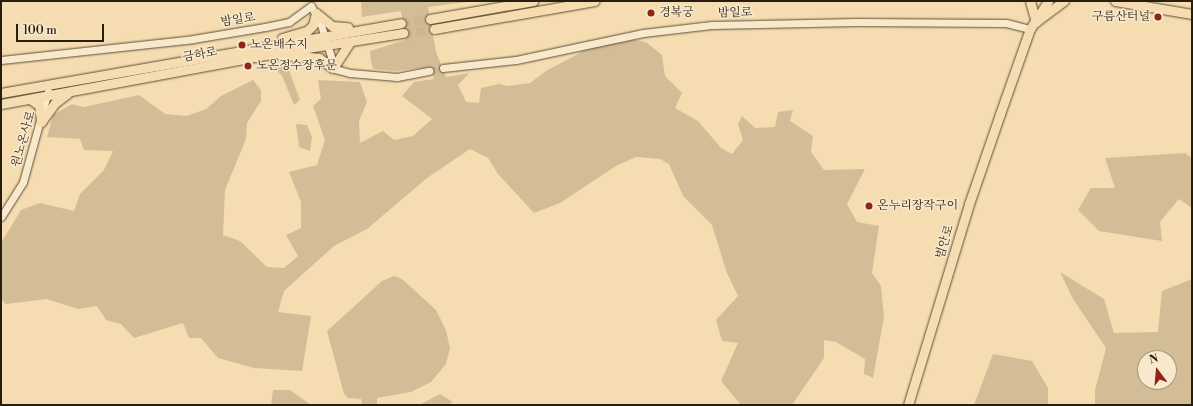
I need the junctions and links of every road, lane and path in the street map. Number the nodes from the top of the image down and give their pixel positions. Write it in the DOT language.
graph roads {
  1 [pos="533,1"];
  2 [pos="595,1"];
  3 [pos="1030,1"];
  4 [pos="1036,1"];
  5 [pos="1048,1"];
  6 [pos="1064,1"];
  7 [pos="1115,1"];
  8 [pos="316,12"];
  9 [pos="1192,14"];
  10 [pos="430,19"];
  11 [pos="402,23"];
  12 [pos="1033,25"];
  13 [pos="374,28"];
  14 [pos="434,29"];
  15 [pos="403,33"];
  16 [pos="323,36"];
  17 [pos="350,42"];
  18 [pos="326,45"];
  19 [pos="268,50"];
  20 [pos="1,60"];
  21 [pos="333,68"];
  22 [pos="443,68"];
  23 [pos="428,71"];
  24 [pos="48,85"];
  25 [pos="1,93"];
  26 [pos="69,93"];
  27 [pos="47,96"];
  28 [pos="30,99"];
  29 [pos="1,104"];
  30 [pos="41,122"];
  31 [pos="1,217"];
  32 [pos="908,405"];
  1 -- 10 [label="main road"];
  2 -- 14 [label="main road"];
  3 -- 12 [label="main road"];
  4 -- 12 [label="main road, 범안로"];
  5 -- 12 [label="main road, 범안로"];
  6 -- 12 [label="main road"];
  7 -- 9 [label="main road"];
  8 -- 13 [label="main road"];
  8 -- 16 [label="street"];
  8 -- 19 [label="main road"];
  8 -- 20 [label="street, 밤일로"];
  11 -- 13 [label="main road, 금하로"];
  12 -- 22 [label="street, 밤일로"];
  12 -- 32 [label="main road, 범안로"];
  13 -- 16 [label="main road, 금하로"];
  15 -- 17 [label="main road, 금하로"];
  16 -- 18 [label="street"];
  16 -- 19 [label="main road, 금하로"];
  17 -- 18 [label="main road, 금하로"];
  17 -- 21 [label="main road"];
  18 -- 19 [label="main road, 금하로"];
  18 -- 21 [label="street"];
  19 -- 21 [label="main road"];
  19 -- 24 [label="main road, 금하로"];
  19 -- 26 [label="main road, 금하로"];
  21 -- 23 [label="street"];
  24 -- 25 [label="main road, 금하로"];
  24 -- 27 [label="street, 원노온사로"];
  26 -- 27 [label="main road, 금하로"];
  26 -- 30 [label="main road"];
  27 -- 28 [label="main road, 금하로"];
  27 -- 30 [label="street, 원노온사로"];
  28 -- 29 [label="main road, 금하로"];
  28 -- 30 [label="main road"];
  30 -- 31 [label="street, 원노온사로"];
}
